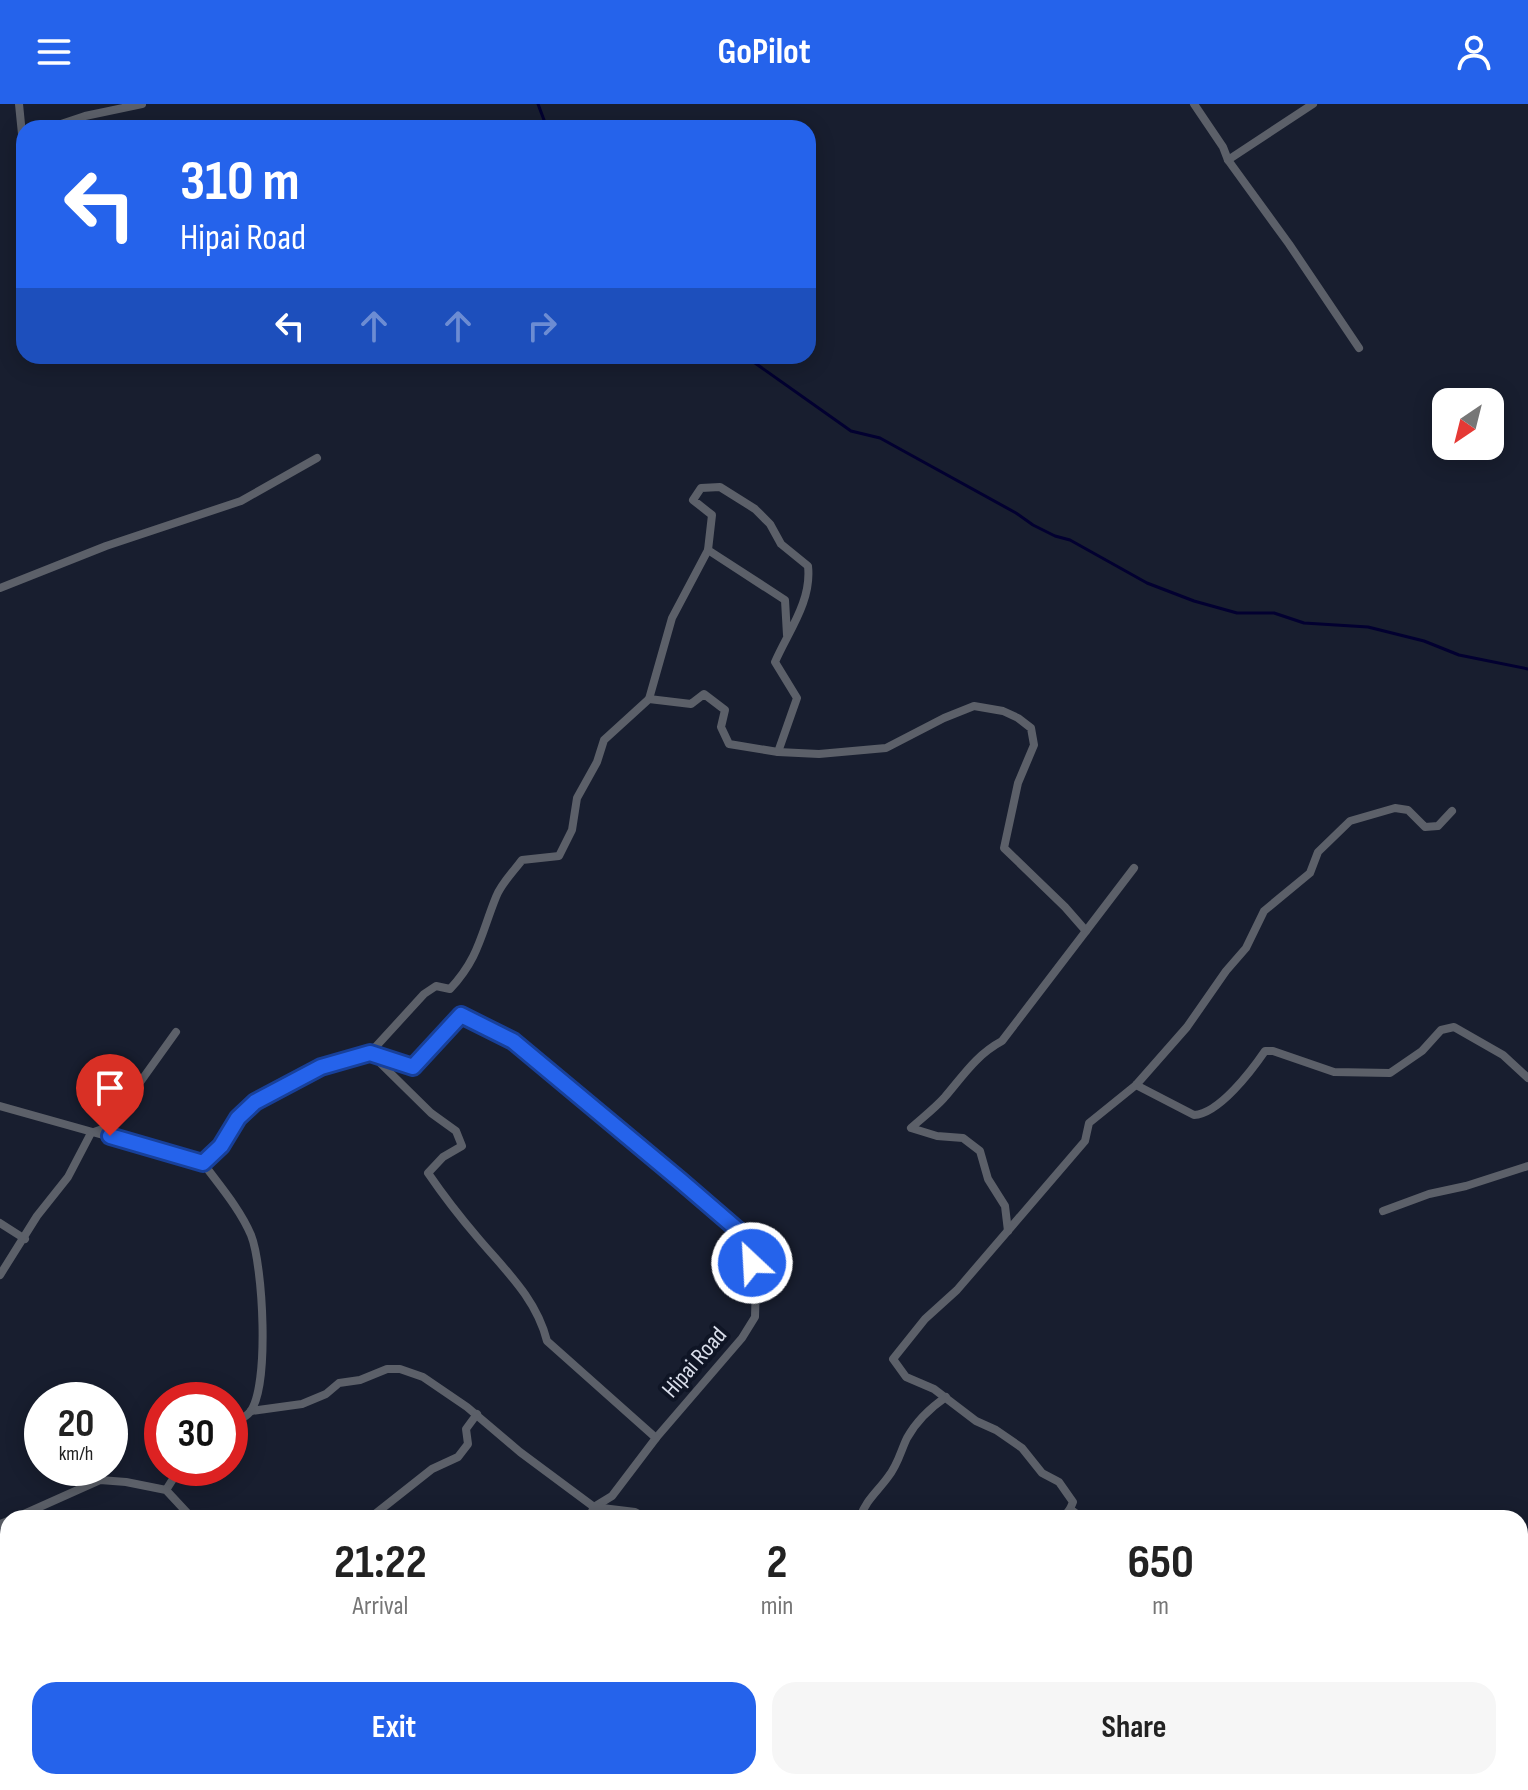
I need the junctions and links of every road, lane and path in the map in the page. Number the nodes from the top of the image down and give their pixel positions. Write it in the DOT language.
graph roads {
  1 [pos="142,104"];
  2 [pos="1194,104"];
  3 [pos="1313,104"];
  4 [pos="73,120"];
  5 [pos="1228,160"];
  6 [pos="1359,348"];
  7 [pos="317,458"];
  8 [pos="708,550"];
  9 [pos="0,588"];
  10 [pos="787,635"];
  11 [pos="649,699"];
  12 [pos="778,752"];
  13 [pos="1452,811"];
  14 [pos="1134,868"];
  15 [pos="1086,931"];
  16 [pos="176,1032"];
  17 [pos="370,1053"];
  18 [pos="1528,1078"];
  19 [pos="1136,1085"];
  20 [pos="0,1106"];
  21 [pos="91,1133"];
  22 [pos="203,1163"];
  23 [pos="1528,1166"];
  24 [pos="1383,1211"];
  25 [pos="0,1223"];
  26 [pos="1008,1231"];
  27 [pos="25,1239"];
  28 [pos="0,1275"];
  29 [pos="946,1397"];
  30 [pos="251,1411"];
  31 [pos="248,1413"];
  32 [pos="477,1414"];
  33 [pos="656,1438"];
  34 [pos="169,1486"];
  35 [pos="166,1490"];
  36 [pos="594,1507"];
  37 [pos="1070,1509"];
  38 [pos="33,1510"];
  39 [pos="185,1510"];
  40 [pos="380,1510"];
  41 [pos="593,1510"];
  42 [pos="619,1510"];
  43 [pos="862,1510"];
  44 [pos="852,1790"];
  45 [pos="867,1790"];
  1 -- 4 [label="street"];
  2 -- 5 [label="street"];
  3 -- 5 [label="street"];
  5 -- 6 [label="street"];
  7 -- 9 [label="street"];
  8 -- 10 [label="street"];
  8 -- 10 [label="street"];
  8 -- 11 [label="street"];
  10 -- 12 [label="street"];
  11 -- 12 [label="street"];
  11 -- 17 [label="street"];
  12 -- 15 [label="street"];
  13 -- 19 [label="street"];
  14 -- 15 [label="street"];
  15 -- 26 [label="street"];
  16 -- 21 [label="street"];
  17 -- 22 [label="street"];
  17 -- 33 [label="street"];
  17 -- 33 [label="street, Hipai Road"];
  18 -- 19 [label="street"];
  19 -- 26 [label="street"];
  20 -- 21 [label="street"];
  21 -- 22 [label="street"];
  21 -- 27 [label="street"];
  22 -- 30 [label="street"];
  23 -- 24 [label="street"];
  25 -- 27 [label="street"];
  26 -- 29 [label="street"];
  27 -- 28 [label="street"];
  29 -- 37 [label="street"];
  29 -- 43 [label="street"];
  30 -- 31 [label="street"];
  30 -- 32 [label="street"];
  32 -- 36 [label="street"];
  32 -- 40 [label="street"];
  33 -- 36 [label="street, Hipai Road"];
  34 -- 35 [label="street"];
  35 -- 38 [label="street"];
  35 -- 39 [label="street"];
  36 -- 41 [label="street, Hipai Road"];
  36 -- 42 [label="street"];
  44 -- 45 [label="street"];
}
